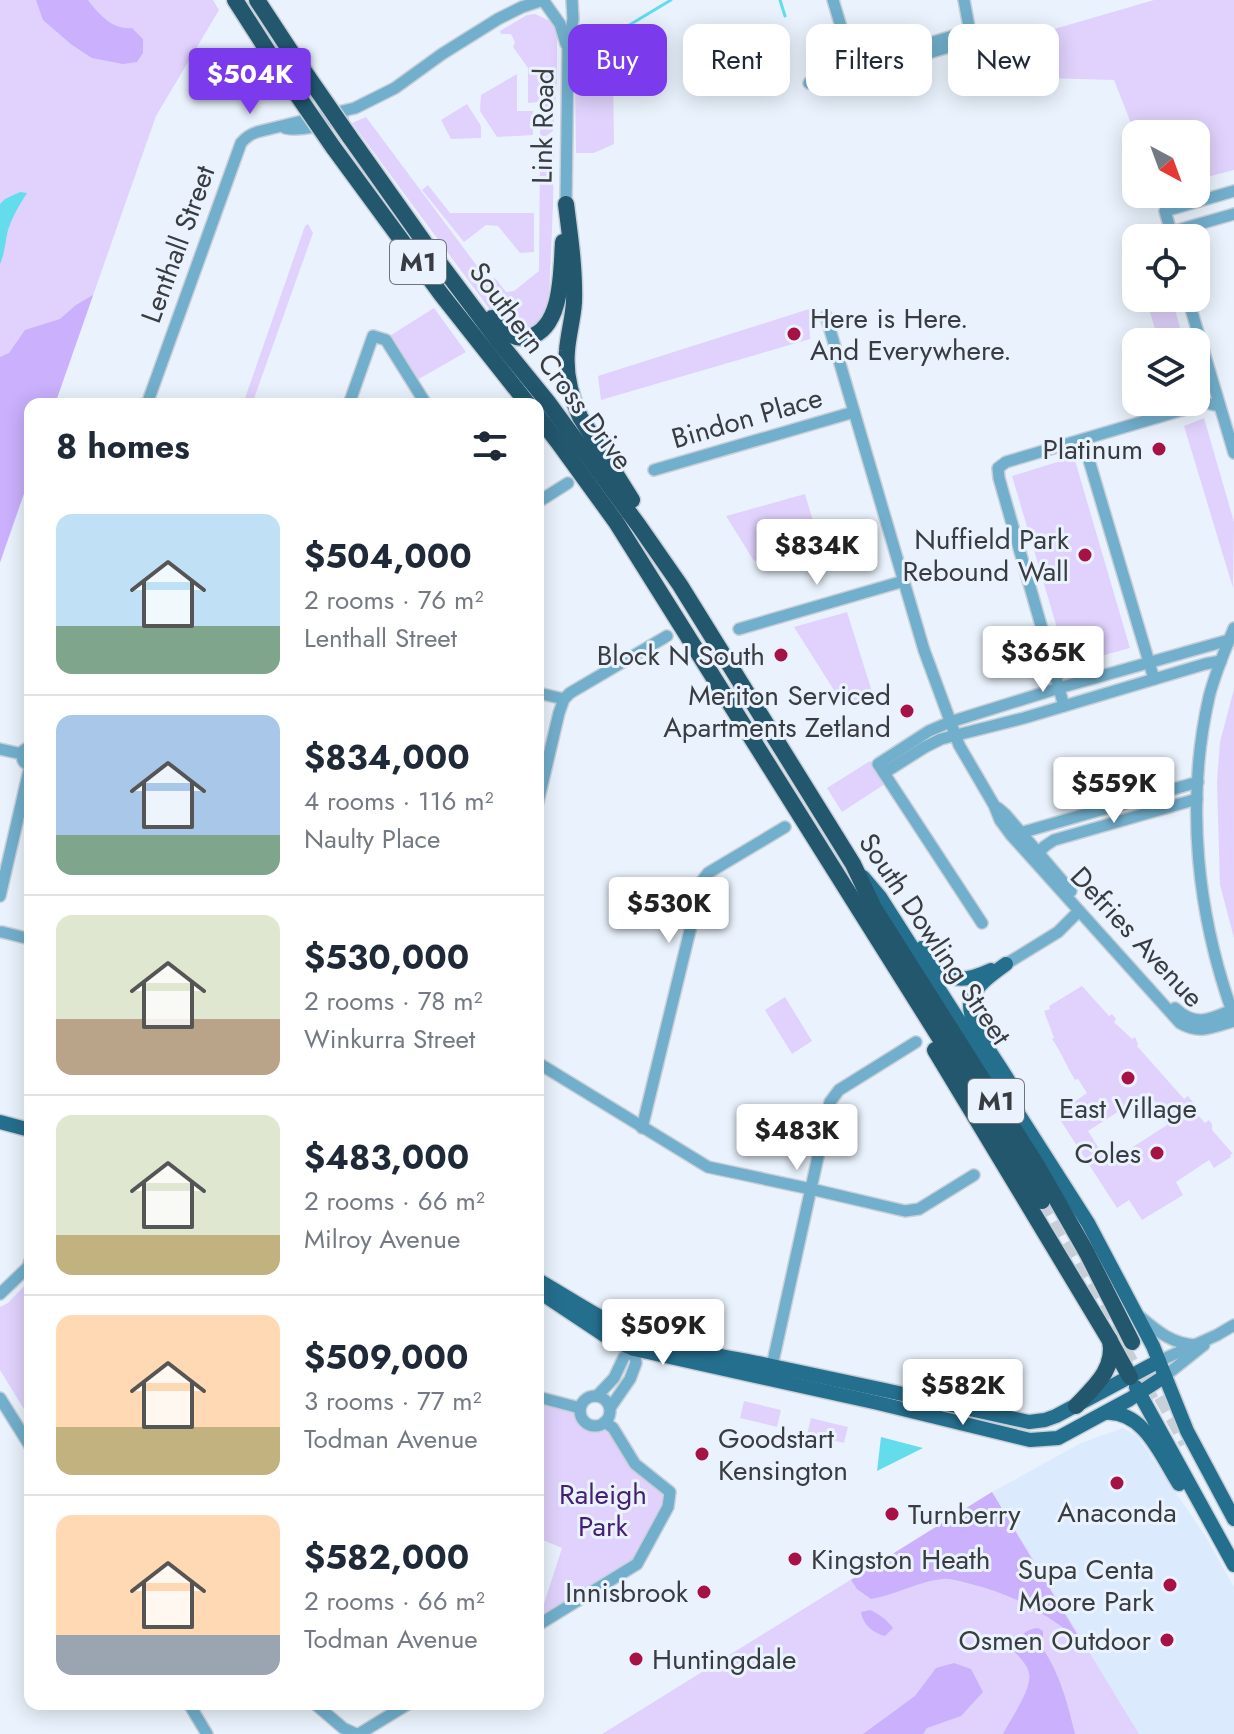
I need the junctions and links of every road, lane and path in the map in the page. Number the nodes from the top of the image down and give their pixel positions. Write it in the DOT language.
graph roads {
  1 [pos="235,0"];
  2 [pos="257,0"];
  3 [pos="543,0"];
  4 [pos="572,0"];
  5 [pos="833,0"];
  6 [pos="956,0"];
  7 [pos="964,0"];
  8 [pos="552,10"];
  9 [pos="572,24"];
  10 [pos="840,24"];
  11 [pos="965,24"];
  12 [pos="968,24"];
  13 [pos="568,48"];
  14 [pos="1234,191"];
  15 [pos="566,204"];
  16 [pos="1234,214"];
  17 [pos="429,249"];
  18 [pos="1192,312"];
  19 [pos="826,316"];
  20 [pos="149,398"];
  21 [pos="351,398"];
  22 [pos="422,398"];
  23 [pos="523,398"];
  24 [pos="1219,406"];
  25 [pos="854,412"];
  26 [pos="544,424"];
  27 [pos="1083,440"];
  28 [pos="1234,453"];
  29 [pos="654,470"];
  30 [pos="568,483"];
  31 [pos="544,498"];
  32 [pos="639,526"];
  33 [pos="904,581"];
  34 [pos="1234,628"];
  35 [pos="739,629"];
  36 [pos="667,636"];
  37 [pos="1229,640"];
  38 [pos="721,653"];
  39 [pos="1221,661"];
  40 [pos="1149,662"];
  41 [pos="1154,679"];
  42 [pos="1059,688"];
  43 [pos="544,694"];
  44 [pos="564,699"];
  45 [pos="1064,706"];
  46 [pos="950,722"];
  47 [pos="955,736"];
  48 [pos="0,749"];
  49 [pos="24,750"];
  50 [pos="881,768"];
  51 [pos="544,777"];
  52 [pos="1198,782"];
  53 [pos="24,792"];
  54 [pos="1197,799"];
  55 [pos="994,805"];
  56 [pos="796,810"];
  57 [pos="785,827"];
  58 [pos="1020,833"];
  59 [pos="1037,854"];
  60 [pos="853,864"];
  61 [pos="0,896"];
  62 [pos="880,897"];
  63 [pos="1079,911"];
  64 [pos="982,923"];
  65 [pos="1,930"];
  66 [pos="24,937"];
  67 [pos="1006,964"];
  68 [pos="1233,1014"];
  69 [pos="916,1042"];
  70 [pos="544,1067"];
  71 [pos="1019,1114"];
  72 [pos="0,1122"];
  73 [pos="24,1128"];
  74 [pos="642,1128"];
  75 [pos="974,1175"];
  76 [pos="811,1189"];
  77 [pos="1042,1201"];
  78 [pos="24,1271"];
  79 [pos="544,1283"];
  80 [pos="0,1294"];
  81 [pos="544,1295"];
  82 [pos="1137,1315"];
  83 [pos="600,1316"];
  84 [pos="1234,1325"];
  85 [pos="1217,1335"];
  86 [pos="1109,1339"];
  87 [pos="1132,1342"];
  88 [pos="1196,1345"];
  89 [pos="680,1347"];
  90 [pos="634,1349"];
  91 [pos="1159,1361"];
  92 [pos="772,1366"];
  93 [pos="1165,1376"];
  94 [pos="1130,1377"];
  95 [pos="1139,1394"];
  96 [pos="597,1396"];
  97 [pos="0,1398"];
  98 [pos="544,1399"];
  99 [pos="1076,1406"];
  100 [pos="580,1408"];
  101 [pos="610,1408"];
  102 [pos="1105,1413"];
  103 [pos="605,1422"];
  104 [pos="24,1436"];
  105 [pos="1206,1514"];
  106 [pos="1234,1519"];
  107 [pos="1234,1565"];
  108 [pos="544,1621"];
  109 [pos="193,1710"];
  110 [pos="322,1710"];
  111 [pos="398,1710"];
  112 [pos="207,1734"];
  113 [pos="357,1734"];
  1 -- 23 [label="highway, Southern Cross Drive / M1, bridge"];
  2 -- 17 [label="highway, Southern Cross Drive / M1, bridge"];
  3 -- 8 [label="street, Link Road"];
  3 -- 20 [label="street, Lenthall Street"];
  4 -- 8 [label="street"];
  4 -- 9 [label="street, Link Road"];
  5 -- 10 [label="street"];
  6 -- 11 [label="street"];
  7 -- 12 [label="street"];
  8 -- 13 [label="street, Link Road"];
  13 -- 15 [label="street, Link Road"];
  14 -- 16 [label="street"];
  15 -- 17 [label="highway"];
  15 -- 38 [label="highway"];
  17 -- 32 [label="highway, Southern Cross Drive / M1"];
  18 -- 24 [label="street"];
  19 -- 25 [label="street, Defries Avenue"];
  21 -- 22 [label="street"];
  24 -- 27 [label="street"];
  24 -- 28 [label="street"];
  25 -- 29 [label="street, Bindon Place"];
  25 -- 33 [label="street, Defries Avenue"];
  26 -- 56 [label="highway, Southern Cross Drive / M1"];
  27 -- 40 [label="street"];
  27 -- 42 [label="street"];
  30 -- 31 [label="street"];
  32 -- 38 [label="highway, South Dowling Street / M1"];
  33 -- 35 [label="street"];
  33 -- 46 [label="street, Defries Avenue"];
  34 -- 37 [label="street"];
  36 -- 44 [label="street"];
  37 -- 39 [label="street"];
  37 -- 40 [label="street"];
  38 -- 60 [label="highway, South Dowling Street / M1"];
  39 -- 41 [label="street"];
  39 -- 52 [label="street"];
  40 -- 41 [label="street"];
  40 -- 42 [label="street"];
  41 -- 45 [label="street"];
  42 -- 45 [label="street"];
  42 -- 46 [label="street"];
  43 -- 44 [label="street"];
  44 -- 51 [label="street"];
  45 -- 47 [label="street"];
  46 -- 47 [label="street, Defries Avenue"];
  46 -- 50 [label="street"];
  47 -- 50 [label="street"];
  47 -- 55 [label="street, Defries Avenue"];
  48 -- 49 [label="street"];
  50 -- 64 [label="street"];
  52 -- 54 [label="street"];
  52 -- 58 [label="street"];
  53 -- 61 [label="street"];
  54 -- 59 [label="street"];
  54 -- 68 [label="street"];
  55 -- 58 [label="street, Defries Avenue"];
  55 -- 63 [label="street, Defries Avenue"];
  56 -- 77 [label="highway, M1"];
  56 -- 86 [label="highway"];
  57 -- 74 [label="street"];
  58 -- 59 [label="street, Defries Avenue"];
  59 -- 68 [label="street, Defries Avenue"];
  60 -- 62 [label="main road, South Dowling Street"];
  60 -- 87 [label="highway, M1"];
  62 -- 67 [label="main road"];
  62 -- 71 [label="main road, South Dowling Street"];
  63 -- 67 [label="street"];
  63 -- 68 [label="street, Defries Avenue"];
  65 -- 66 [label="street"];
  67 -- 71 [label="main road"];
  69 -- 76 [label="street"];
  70 -- 74 [label="street"];
  71 -- 82 [label="main road, South Dowling Street"];
  72 -- 73 [label="main road"];
  74 -- 76 [label="street"];
  75 -- 76 [label="street"];
  76 -- 92 [label="street"];
  78 -- 80 [label="street"];
  79 -- 83 [label="main road"];
  81 -- 90 [label="main road"];
  82 -- 88 [label="street"];
  82 -- 91 [label="main road, South Dowling Street"];
  83 -- 89 [label="main road"];
  83 -- 90 [label="main road"];
  84 -- 85 [label="street"];
  85 -- 88 [label="street"];
  85 -- 93 [label="street"];
  86 -- 94 [label="highway"];
  86 -- 99 [label="highway"];
  88 -- 91 [label="street"];
  89 -- 90 [label="main road"];
  89 -- 92 [label="main road"];
  90 -- 96 [label="street"];
  90 -- 101 [label="street"];
  90 -- 102 [label="main road"];
  91 -- 93 [label="main road, South Dowling Street"];
  91 -- 94 [label="main road"];
  92 -- 99 [label="main road"];
  93 -- 95 [label="main road"];
  93 -- 106 [label="main road, South Dowling Street"];
  94 -- 95 [label="main road"];
  94 -- 99 [label="main road"];
  95 -- 102 [label="main road"];
  95 -- 105 [label="main road"];
  96 -- 100 [label="street"];
  96 -- 101 [label="street"];
  97 -- 104 [label="street"];
  98 -- 100 [label="street"];
  100 -- 103 [label="street"];
  101 -- 103 [label="street"];
  102 -- 105 [label="main road"];
  103 -- 108 [label="street"];
  105 -- 107 [label="main road"];
  109 -- 112 [label="street"];
  110 -- 113 [label="street"];
  111 -- 113 [label="street"];
}
